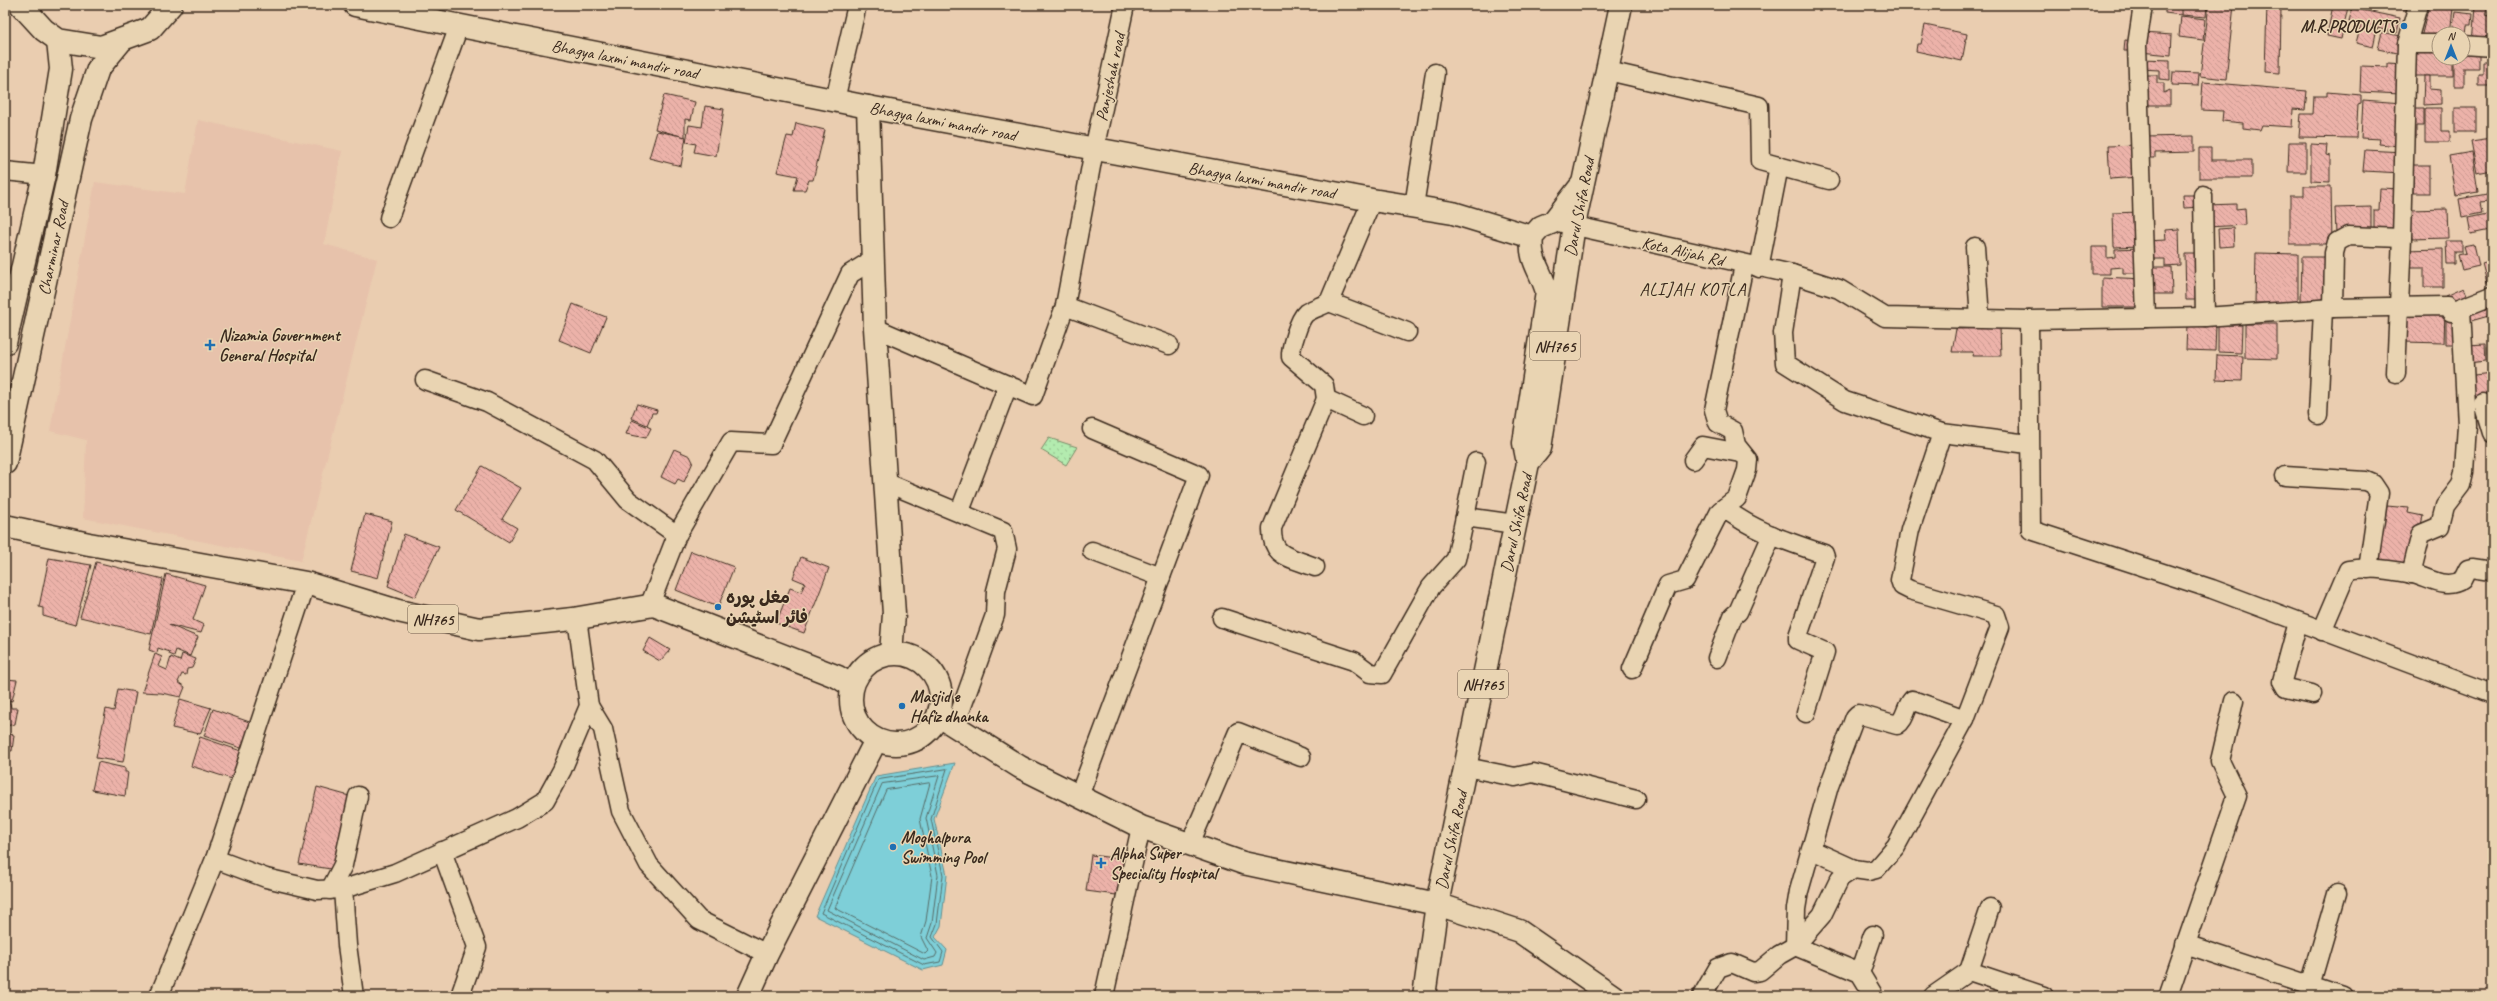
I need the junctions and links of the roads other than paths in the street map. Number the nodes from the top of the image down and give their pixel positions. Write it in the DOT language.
graph roads {
  1 [pos="21,5"];
  2 [pos="171,5"];
  3 [pos="355,5"];
  4 [pos="857,5"];
  5 [pos="1125,5"];
  6 [pos="1621,5"];
  7 [pos="2143,5"];
  8 [pos="2418,5"];
  9 [pos="458,26"];
  10 [pos="58,40"];
  11 [pos="121,41"];
  12 [pos="2407,44"];
  13 [pos="2431,44"];
  14 [pos="2471,46"];
  15 [pos="2492,47"];
  16 [pos="1608,71"];
  17 [pos="1435,73"];
  18 [pos="835,100"];
  19 [pos="868,107"];
  20 [pos="1094,150"];
  21 [pos="1779,166"];
  22 [pos="5,171"];
  23 [pos="44,175"];
  24 [pos="1829,180"];
  25 [pos="2203,195"];
  26 [pos="1372,200"];
  27 [pos="1414,206"];
  28 [pos="389,218"];
  29 [pos="1563,223"];
  30 [pos="1532,237"];
  31 [pos="2402,238"];
  32 [pos="1975,247"];
  33 [pos="874,259"];
  34 [pos="1751,266"];
  35 [pos="1792,274"];
  36 [pos="2492,296"];
  37 [pos="1329,302"];
  38 [pos="1064,306"];
  39 [pos="2400,306"];
  40 [pos="2328,308"];
  41 [pos="2461,309"];
  42 [pos="2205,317"];
  43 [pos="1980,318"];
  44 [pos="2146,318"];
  45 [pos="2029,320"];
  46 [pos="875,328"];
  47 [pos="1408,332"];
  48 [pos="5,343"];
  49 [pos="1169,345"];
  50 [pos="2396,373"];
  51 [pos="424,380"];
  52 [pos="1008,386"];
  53 [pos="1326,400"];
  54 [pos="2480,403"];
  55 [pos="2318,415"];
  56 [pos="1363,416"];
  57 [pos="1092,429"];
  58 [pos="1942,433"];
  59 [pos="2492,433"];
  60 [pos="2028,444"];
  61 [pos="1740,453"];
  62 [pos="1693,460"];
  63 [pos="1476,462"];
  64 [pos="5,463"];
  65 [pos="1528,463"];
  66 [pos="2285,476"];
  67 [pos="885,482"];
  68 [pos="1724,508"];
  69 [pos="960,511"];
  70 [pos="1466,517"];
  71 [pos="1515,524"];
  72 [pos="5,526"];
  73 [pos="677,535"];
  74 [pos="1772,535"];
  75 [pos="1092,551"];
  76 [pos="1315,567"];
  77 [pos="2368,569"];
  78 [pos="2492,571"];
  79 [pos="2411,574"];
  80 [pos="1161,577"];
  81 [pos="306,583"];
  82 [pos="650,604"];
  83 [pos="577,618"];
  84 [pos="1222,618"];
  85 [pos="2298,622"];
  86 [pos="2322,631"];
  87 [pos="891,653"];
  88 [pos="1717,658"];
  89 [pos="1632,669"];
  90 [pos="852,686"];
  91 [pos="2312,694"];
  92 [pos="2492,694"];
  93 [pos="2234,700"];
  94 [pos="589,706"];
  95 [pos="1806,713"];
  96 [pos="1965,719"];
  97 [pos="947,721"];
  98 [pos="876,740"];
  99 [pos="1301,757"];
  100 [pos="1466,767"];
  101 [pos="358,796"];
  102 [pos="1079,796"];
  103 [pos="1636,799"];
  104 [pos="1141,827"];
  105 [pos="1190,844"];
  106 [pos="1812,850"];
  107 [pos="442,851"];
  108 [pos="215,859"];
  109 [pos="1854,869"];
  110 [pos="336,890"];
  111 [pos="2337,893"];
  112 [pos="1437,904"];
  113 [pos="1990,908"];
  114 [pos="1873,935"];
  115 [pos="2184,944"];
  116 [pos="1795,946"];
  117 [pos="767,954"];
  118 [pos="1969,971"];
  119 [pos="1860,974"];
  120 [pos="2309,991"];
  121 [pos="159,996"];
  122 [pos="354,996"];
  123 [pos="460,996"];
  124 [pos="748,996"];
  125 [pos="1104,996"];
  126 [pos="1424,996"];
  127 [pos="1614,996"];
  128 [pos="1702,996"];
  129 [pos="1874,996"];
  130 [pos="1933,996"];
  131 [pos="2044,996"];
  132 [pos="2168,996"];
  133 [pos="2343,996"];
  1 -- 10 [label="main road"];
  2 -- 11 [label="main road"];
  3 -- 9 [label="main road, Bhagya laxmi mandir road"];
  4 -- 18 [label="street"];
  5 -- 20 [label="street, Panjeshah road"];
  6 -- 16 [label="main road, Darul Shifa Road / NH765"];
  7 -- 44 [label="street"];
  8 -- 12 [label="street"];
  9 -- 18 [label="main road, Bhagya laxmi mandir road"];
  9 -- 28 [label="street"];
  10 -- 11 [label="main road"];
  10 -- 23 [label="main road, Charminar Road"];
  11 -- 64 [label="main road, Charminar Road"];
  12 -- 13 [label="street"];
  12 -- 31 [label="street"];
  14 -- 15 [label="street"];
  16 -- 21 [label="street"];
  16 -- 29 [label="main road, Darul Shifa Road / NH765"];
  17 -- 27 [label="street"];
  18 -- 19 [label="main road, Bhagya laxmi mandir road"];
  19 -- 20 [label="main road, Bhagya laxmi mandir road"];
  19 -- 33 [label="main road"];
  20 -- 26 [label="main road, Bhagya laxmi mandir road"];
  20 -- 38 [label="street, Panjeshah road"];
  21 -- 24 [label="street"];
  21 -- 34 [label="street"];
  22 -- 23 [label="street"];
  23 -- 48 [label="main road, Charminar Road"];
  25 -- 42 [label="street"];
  26 -- 27 [label="main road, Bhagya laxmi mandir road"];
  26 -- 37 [label="street"];
  27 -- 30 [label="main road, Bhagya laxmi mandir road"];
  29 -- 30 [label="main road, NH765"];
  29 -- 34 [label="street, Kota Alijah Rd"];
  29 -- 65 [label="main road, Darul Shifa Road / NH765"];
  30 -- 65 [label="main road, NH765"];
  31 -- 39 [label="street"];
  31 -- 40 [label="street"];
  32 -- 43 [label="street"];
  33 -- 46 [label="main road"];
  33 -- 73 [label="street"];
  34 -- 35 [label="street, Kota Alijah Rd"];
  34 -- 61 [label="street"];
  35 -- 43 [label="street, Kota Alijah Rd"];
  35 -- 58 [label="street"];
  36 -- 41 [label="street"];
  37 -- 47 [label="street"];
  37 -- 53 [label="street"];
  38 -- 49 [label="street"];
  38 -- 52 [label="street, Panjeshah road"];
  39 -- 40 [label="street, Kota Alijah Rd"];
  39 -- 41 [label="street, Kota Alijah Rd"];
  39 -- 50 [label="street"];
  40 -- 42 [label="street, Kota Alijah Rd"];
  40 -- 55 [label="street"];
  41 -- 54 [label="street"];
  42 -- 44 [label="street, Kota Alijah Rd"];
  43 -- 45 [label="street, Kota Alijah Rd"];
  44 -- 45 [label="street, Kota Alijah Rd"];
  45 -- 60 [label="street"];
  46 -- 52 [label="street"];
  46 -- 67 [label="main road"];
  51 -- 73 [label="street"];
  52 -- 69 [label="street"];
  53 -- 56 [label="street"];
  53 -- 76 [label="street"];
  54 -- 59 [label="street"];
  54 -- 79 [label="street"];
  57 -- 80 [label="street"];
  58 -- 60 [label="street"];
  58 -- 96 [label="street"];
  60 -- 85 [label="street"];
  61 -- 62 [label="street"];
  61 -- 68 [label="street"];
  63 -- 70 [label="street"];
  65 -- 71 [label="main road, Darul Shifa Road / NH765"];
  66 -- 77 [label="street"];
  67 -- 69 [label="street"];
  67 -- 87 [label="main road"];
  68 -- 74 [label="street"];
  68 -- 89 [label="street"];
  69 -- 97 [label="street"];
  70 -- 71 [label="street"];
  70 -- 84 [label="street"];
  71 -- 100 [label="main road, Darul Shifa Road / NH765"];
  72 -- 81 [label="main road, NH765"];
  73 -- 82 [label="street"];
  74 -- 88 [label="street"];
  74 -- 95 [label="street"];
  75 -- 80 [label="street"];
  77 -- 79 [label="street"];
  77 -- 86 [label="street"];
  78 -- 79 [label="street"];
  80 -- 102 [label="street"];
  81 -- 83 [label="main road, NH765"];
  81 -- 108 [label="street"];
  82 -- 83 [label="main road, NH765"];
  82 -- 90 [label="main road"];
  83 -- 94 [label="street"];
  85 -- 86 [label="street"];
  85 -- 91 [label="street"];
  86 -- 92 [label="street"];
  87 -- 90 [label="main road"];
  87 -- 97 [label="main road"];
  90 -- 98 [label="main road"];
  93 -- 115 [label="street"];
  94 -- 107 [label="street"];
  94 -- 117 [label="street"];
  96 -- 106 [label="street"];
  96 -- 109 [label="street"];
  97 -- 98 [label="main road"];
  97 -- 102 [label="main road"];
  98 -- 117 [label="main road"];
  99 -- 105 [label="street"];
  100 -- 103 [label="street"];
  100 -- 112 [label="main road, Darul Shifa Road / NH765"];
  101 -- 110 [label="street"];
  102 -- 104 [label="main road"];
  104 -- 105 [label="main road"];
  104 -- 125 [label="street"];
  105 -- 112 [label="main road"];
  106 -- 109 [label="street"];
  106 -- 116 [label="street"];
  107 -- 110 [label="street"];
  107 -- 123 [label="street"];
  108 -- 110 [label="street"];
  108 -- 121 [label="street"];
  109 -- 116 [label="street"];
  110 -- 122 [label="street"];
  111 -- 120 [label="street"];
  112 -- 126 [label="main road, Darul Shifa Road"];
  112 -- 127 [label="main road"];
  113 -- 118 [label="street"];
  114 -- 119 [label="street"];
  115 -- 120 [label="street"];
  115 -- 132 [label="street"];
  116 -- 119 [label="street"];
  116 -- 128 [label="street"];
  117 -- 124 [label="main road"];
  118 -- 130 [label="street"];
  118 -- 131 [label="street"];
  119 -- 129 [label="street"];
  120 -- 133 [label="street"];
}
